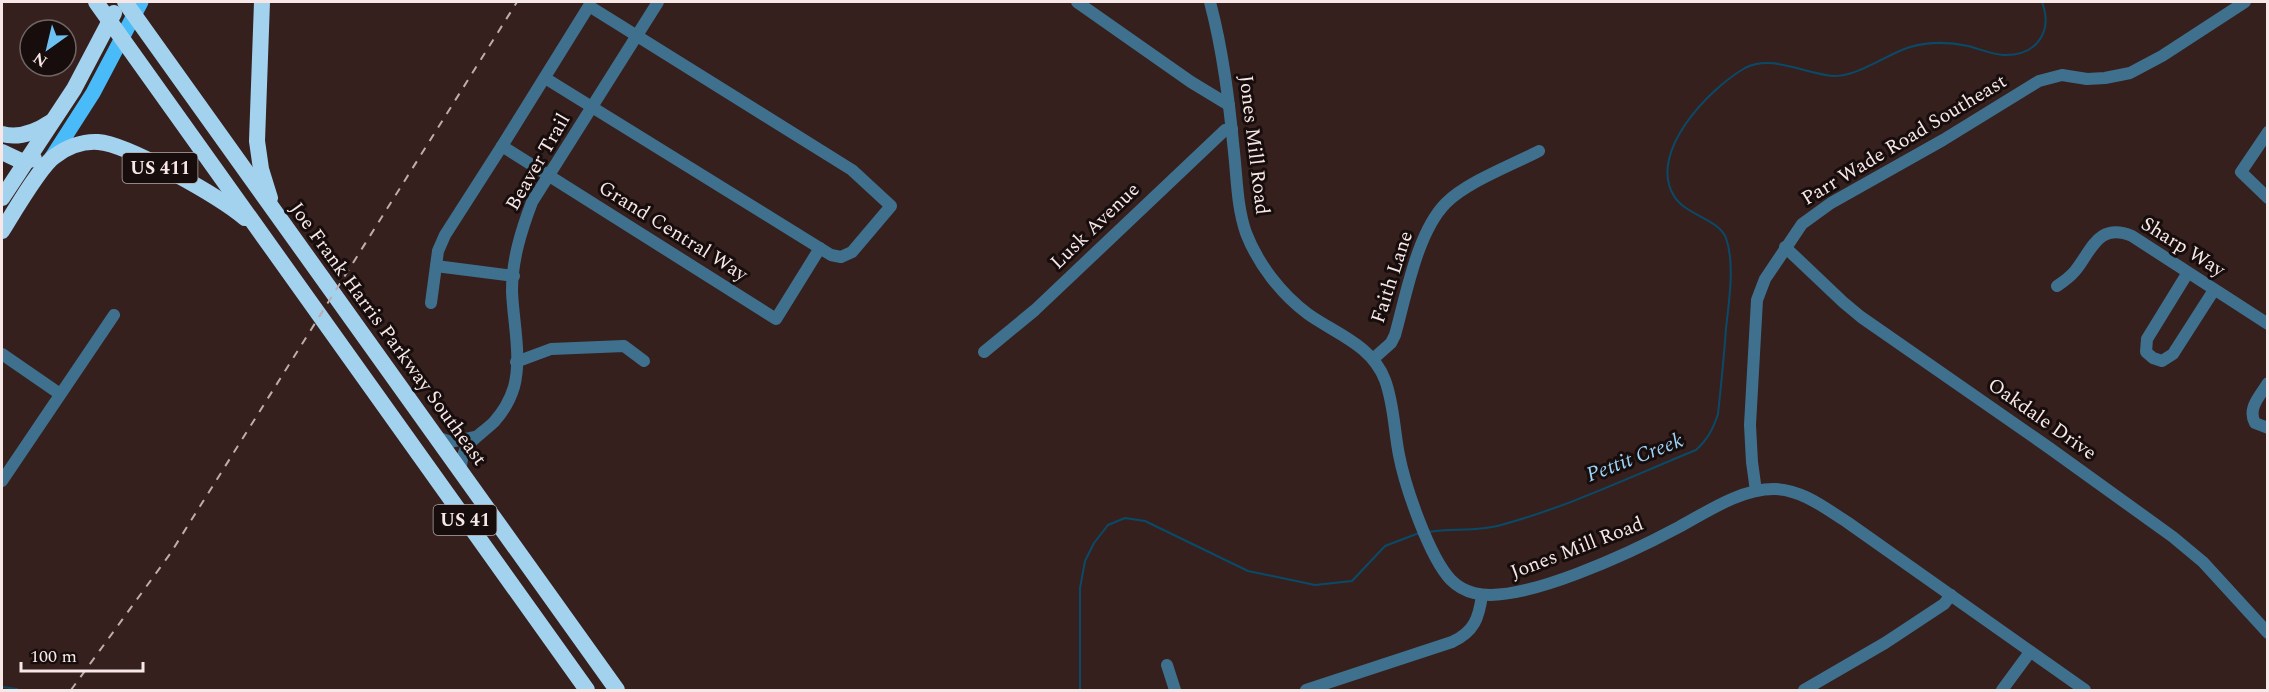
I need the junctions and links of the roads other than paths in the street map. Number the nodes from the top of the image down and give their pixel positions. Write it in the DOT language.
graph roads {
  1 [pos="96,2"];
  2 [pos="119,2"];
  3 [pos="125,2"];
  4 [pos="141,2"];
  5 [pos="262,2"];
  6 [pos="658,2"];
  7 [pos="1077,2"];
  8 [pos="1210,2"];
  9 [pos="2245,2"];
  10 [pos="584,4"];
  11 [pos="637,36"];
  12 [pos="545,78"];
  13 [pos="1229,105"];
  14 [pos="593,107"];
  15 [pos="55,120"];
  16 [pos="1232,129"];
  17 [pos="2268,132"];
  18 [pos="2,134"];
  19 [pos="502,146"];
  20 [pos="56,151"];
  21 [pos="1539,151"];
  22 [pos="2,152"];
  23 [pos="26,161"];
  24 [pos="549,176"];
  25 [pos="2,198"];
  26 [pos="2268,198"];
  27 [pos="277,215"];
  28 [pos="259,230"];
  29 [pos="2,231"];
  30 [pos="1785,247"];
  31 [pos="820,248"];
  32 [pos="436,266"];
  33 [pos="2187,274"];
  34 [pos="514,276"];
  35 [pos="2057,286"];
  36 [pos="2214,290"];
  37 [pos="431,303"];
  38 [pos="114,315"];
  39 [pos="2268,324"];
  40 [pos="984,352"];
  41 [pos="2,354"];
  42 [pos="1373,359"];
  43 [pos="644,361"];
  44 [pos="516,362"];
  45 [pos="2268,383"];
  46 [pos="60,394"];
  47 [pos="2268,428"];
  48 [pos="435,437"];
  49 [pos="475,437"];
  50 [pos="461,473"];
  51 [pos="2,481"];
  52 [pos="1756,491"];
  53 [pos="1482,595"];
  54 [pos="1951,595"];
  55 [pos="2268,633"];
  56 [pos="2030,652"];
  57 [pos="1167,665"];
  58 [pos="587,690"];
  59 [pos="617,690"];
  60 [pos="1175,690"];
  61 [pos="1306,690"];
  62 [pos="1804,690"];
  63 [pos="2002,690"];
  64 [pos="2085,690"];
  1 -- 28 [label="highway, US 41"];
  2 -- 15 [label="highway"];
  3 -- 27 [label="highway, Joe Frank Harris Parkway Southeast / US 41"];
  4 -- 20 [label="main road"];
  5 -- 27 [label="highway"];
  6 -- 11 [label="street, Beaver Trail"];
  7 -- 13 [label="street"];
  8 -- 13 [label="street, Jones Mill Road"];
  9 -- 30 [label="street, Parr Wade Road Southeast"];
  10 -- 11 [label="street"];
  10 -- 12 [label="street"];
  11 -- 14 [label="street, Beaver Trail"];
  11 -- 31 [label="street"];
  12 -- 14 [label="street"];
  12 -- 19 [label="street"];
  13 -- 16 [label="street, Jones Mill Road"];
  14 -- 24 [label="street, Beaver Trail"];
  14 -- 31 [label="street"];
  15 -- 18 [label="highway"];
  15 -- 23 [label="highway"];
  16 -- 40 [label="street, Lusk Avenue"];
  16 -- 42 [label="street, Jones Mill Road"];
  17 -- 26 [label="street"];
  19 -- 24 [label="street, Grand Central Way"];
  19 -- 32 [label="street"];
  20 -- 23 [label="highway"];
  20 -- 28 [label="highway, US 411"];
  20 -- 29 [label="highway"];
  21 -- 42 [label="street, Faith Lane"];
  22 -- 23 [label="highway"];
  23 -- 25 [label="highway"];
  24 -- 31 [label="street, Grand Central Way"];
  24 -- 34 [label="street, Beaver Trail"];
  27 -- 48 [label="highway, Joe Frank Harris Parkway Southeast / US 41"];
  28 -- 58 [label="highway, US 41"];
  30 -- 52 [label="street, Parr Wade Road Southeast"];
  30 -- 55 [label="street, Oakdale Drive"];
  32 -- 34 [label="street"];
  32 -- 37 [label="street"];
  33 -- 35 [label="street, Sharp Way"];
  33 -- 36 [label="street, Sharp Way"];
  33 -- 36 [label="street"];
  34 -- 44 [label="street, Beaver Trail"];
  36 -- 39 [label="street, Sharp Way"];
  38 -- 46 [label="street"];
  41 -- 46 [label="street"];
  42 -- 53 [label="street, Jones Mill Road"];
  43 -- 44 [label="street"];
  44 -- 49 [label="street, Beaver Trail"];
  45 -- 47 [label="street"];
  46 -- 51 [label="street"];
  48 -- 49 [label="street"];
  48 -- 50 [label="highway, Joe Frank Harris Parkway Southeast / US 41"];
  49 -- 50 [label="street, Beaver Trail"];
  50 -- 59 [label="highway, Joe Frank Harris Parkway Southeast / US 41"];
  52 -- 53 [label="street, Jones Mill Road"];
  52 -- 54 [label="street, Jones Mill Road"];
  53 -- 61 [label="street"];
  54 -- 56 [label="street, Jones Mill Road"];
  54 -- 62 [label="street"];
  56 -- 63 [label="street"];
  56 -- 64 [label="street, Jones Mill Road"];
  57 -- 60 [label="street"];
}
